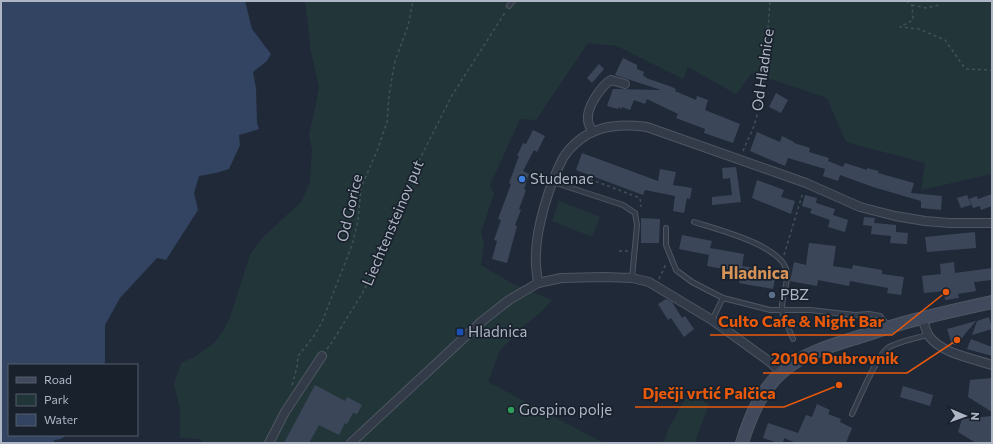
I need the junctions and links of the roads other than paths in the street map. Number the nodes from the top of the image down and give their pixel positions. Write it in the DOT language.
graph roads {
  1 [pos="512,1"];
  2 [pos="509,6"];
  3 [pos="625,84"];
  4 [pos="592,132"];
  5 [pos="553,182"];
  6 [pos="694,222"];
  7 [pos="992,223"];
  8 [pos="666,228"];
  9 [pos="632,278"];
  10 [pos="538,282"];
  11 [pos="723,298"];
  12 [pos="992,302"];
  13 [pos="782,310"];
  14 [pos="922,318"];
  15 [pos="712,320"];
  16 [pos="889,328"];
  17 [pos="928,335"];
  18 [pos="793,339"];
  19 [pos="322,356"];
  20 [pos="992,365"];
  21 [pos="781,372"];
  22 [pos="852,414"];
  23 [pos="269,443"];
  24 [pos="351,443"];
  25 [pos="742,443"];
  1 -- 2 [label="lane"];
  3 -- 4 [label="street"];
  4 -- 5 [label="street"];
  4 -- 7 [label="street"];
  5 -- 9 [label="lane"];
  5 -- 10 [label="street"];
  6 -- 13 [label="lane"];
  8 -- 11 [label="lane"];
  9 -- 10 [label="street"];
  9 -- 15 [label="street"];
  10 -- 24 [label="street"];
  11 -- 13 [label="lane"];
  11 -- 15 [label="lane"];
  12 -- 14 [label="main road"];
  13 -- 16 [label="lane"];
  13 -- 18 [label="lane"];
  14 -- 16 [label="main road"];
  14 -- 17 [label="street"];
  15 -- 21 [label="street"];
  16 -- 21 [label="main road"];
  17 -- 20 [label="street"];
  17 -- 22 [label="lane"];
  19 -- 23 [label="street"];
  21 -- 25 [label="main road"];
}
